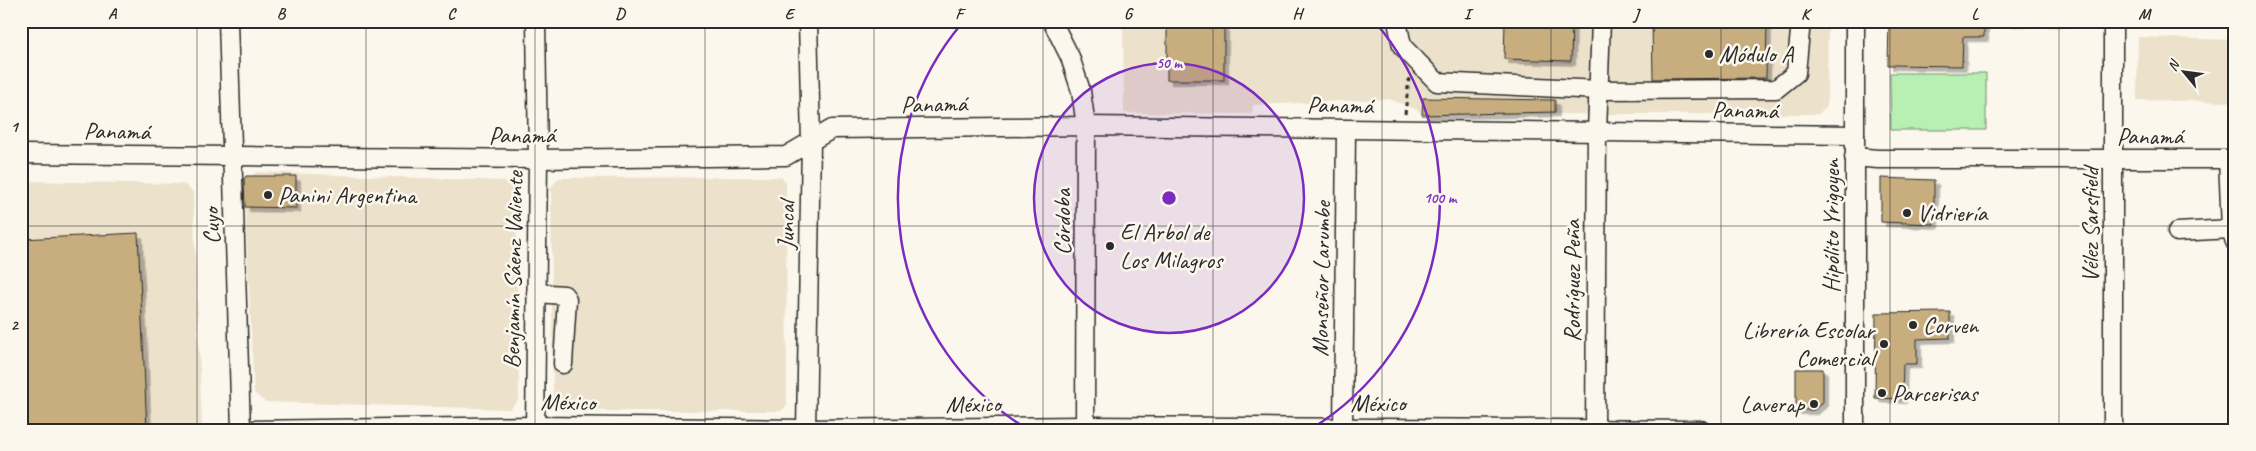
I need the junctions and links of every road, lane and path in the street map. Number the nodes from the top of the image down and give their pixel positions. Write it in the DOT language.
graph roads {
  1 [pos="228,21"];
  2 [pos="536,21"];
  3 [pos="808,21"];
  4 [pos="1052,21"];
  5 [pos="1397,21"];
  6 [pos="1601,21"];
  7 [pos="1801,21"];
  8 [pos="1855,21"];
  9 [pos="2113,21"];
  10 [pos="1593,89"];
  11 [pos="1086,126"];
  12 [pos="1346,130"];
  13 [pos="1592,132"];
  14 [pos="1854,135"];
  15 [pos="811,142"];
  16 [pos="21,154"];
  17 [pos="232,156"];
  18 [pos="1854,157"];
  19 [pos="538,159"];
  20 [pos="2232,159"];
  21 [pos="2114,160"];
  22 [pos="2177,232"];
  23 [pos="2233,236"];
  24 [pos="536,293"];
  25 [pos="563,364"];
  26 [pos="535,428"];
  27 [pos="1084,428"];
  28 [pos="1343,428"];
  29 [pos="806,429"];
  30 [pos="1595,429"];
  31 [pos="241,430"];
  32 [pos="245,430"];
  33 [pos="1701,430"];
  34 [pos="1855,430"];
  35 [pos="2113,430"];
  1 -- 17 [label="street, Cuyo"];
  2 -- 19 [label="street, Benjamín Sáenz Valiente"];
  3 -- 15 [label="street, Juncal"];
  4 -- 11 [label="street, Córdoba"];
  5 -- 10 [label="street"];
  6 -- 10 [label="street, Rodríguez Peña"];
  7 -- 10 [label="street"];
  8 -- 14 [label="street, Hipólito Yrigoyen"];
  9 -- 21 [label="street, Vélez Sarsfield"];
  10 -- 13 [label="street, Rodríguez Peña"];
  11 -- 12 [label="street, Panamá"];
  11 -- 15 [label="street, Panamá"];
  11 -- 27 [label="street, Córdoba"];
  12 -- 13 [label="street, Panamá"];
  12 -- 28 [label="street, Monseñor Larumbe"];
  13 -- 14 [label="street, Panamá"];
  13 -- 30 [label="street, Rodríguez Peña"];
  14 -- 18 [label="street, Hipólito Yrigoyen"];
  15 -- 19 [label="street, Panamá"];
  15 -- 29 [label="street, Juncal"];
  16 -- 17 [label="street, Panamá"];
  17 -- 19 [label="street, Panamá"];
  17 -- 31 [label="street, Cuyo"];
  18 -- 21 [label="street, Panamá"];
  18 -- 34 [label="street, Hipólito Yrigoyen"];
  19 -- 24 [label="street, Benjamín Sáenz Valiente"];
  20 -- 21 [label="street, Panamá"];
  20 -- 23 [label="street"];
  21 -- 35 [label="street, Vélez Sarsfield"];
  22 -- 23 [label="street"];
  24 -- 25 [label="street"];
  24 -- 26 [label="street, Benjamín Sáenz Valiente"];
  26 -- 29 [label="street, México"];
  26 -- 32 [label="street, México"];
  27 -- 28 [label="street, México"];
  27 -- 29 [label="street, México"];
  28 -- 30 [label="street, México"];
  30 -- 33 [label="street, México"];
}
